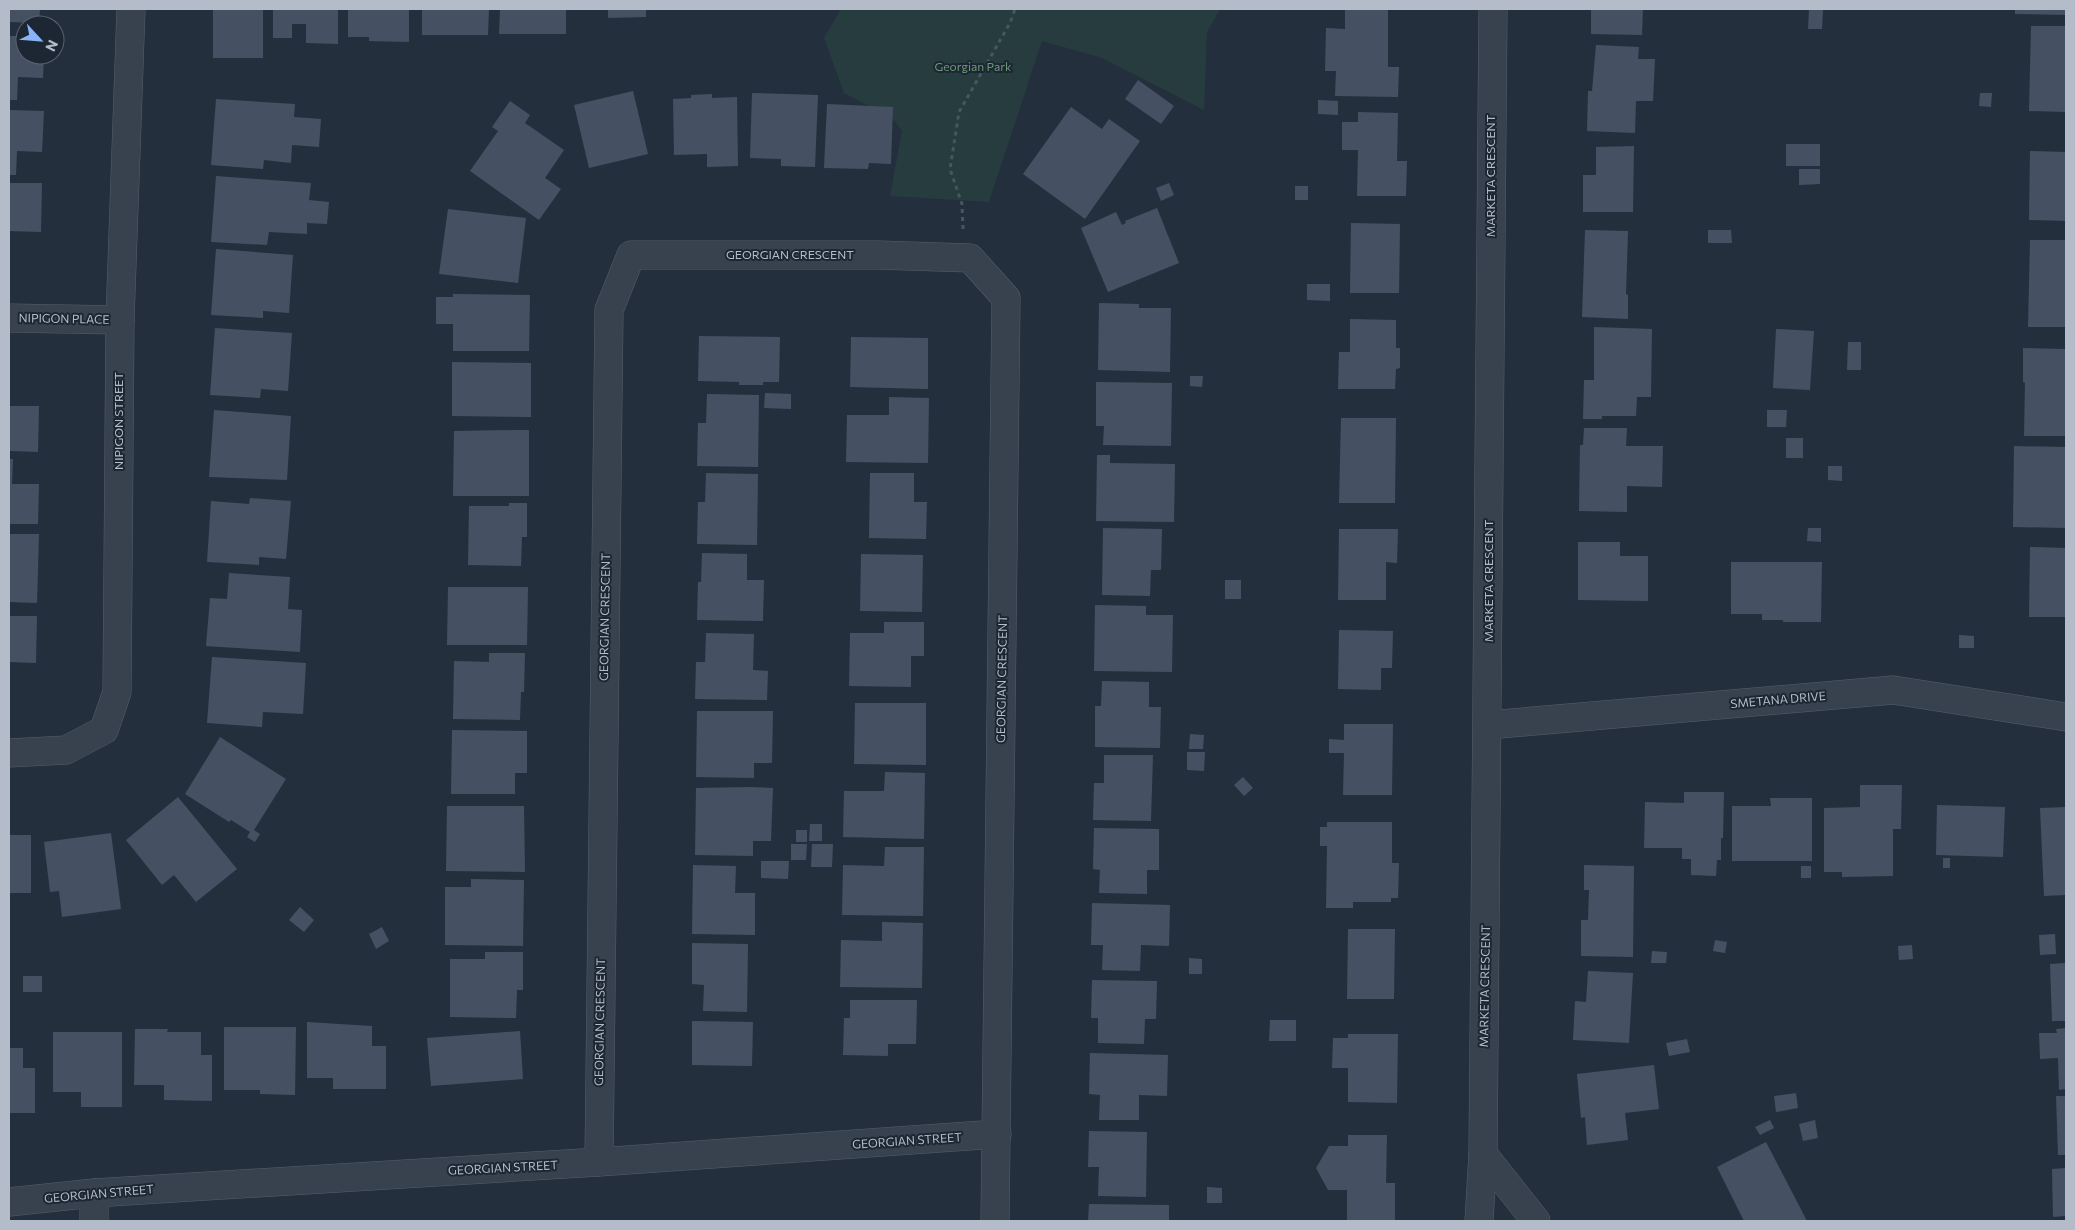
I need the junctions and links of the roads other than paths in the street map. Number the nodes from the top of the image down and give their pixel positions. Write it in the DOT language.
graph roads {
  1 [pos="130,9"];
  2 [pos="1492,9"];
  3 [pos="9,318"];
  4 [pos="120,320"];
  5 [pos="2066,717"];
  6 [pos="1488,725"];
  7 [pos="9,753"];
  8 [pos="997,1134"];
  9 [pos="1483,1154"];
  10 [pos="598,1162"];
  11 [pos="94,1192"];
  12 [pos="9,1202"];
  13 [pos="94,1221"];
  14 [pos="995,1221"];
  15 [pos="1479,1221"];
  16 [pos="1536,1221"];
  1 -- 4 [label="street, NIPIGON STREET"];
  2 -- 6 [label="street, MARKETA CRESCENT"];
  3 -- 4 [label="street, NIPIGON PLACE"];
  4 -- 7 [label="street, NIPIGON STREET"];
  5 -- 6 [label="street, SMETANA DRIVE"];
  6 -- 9 [label="street, MARKETA CRESCENT"];
  8 -- 10 [label="street, GEORGIAN STREET"];
  8 -- 10 [label="street, GEORGIAN CRESCENT"];
  8 -- 14 [label="street"];
  9 -- 15 [label="street, MARKETA CRESCENT"];
  9 -- 16 [label="street"];
  10 -- 11 [label="street, GEORGIAN STREET"];
  11 -- 12 [label="street, GEORGIAN STREET"];
  11 -- 13 [label="street"];
}
